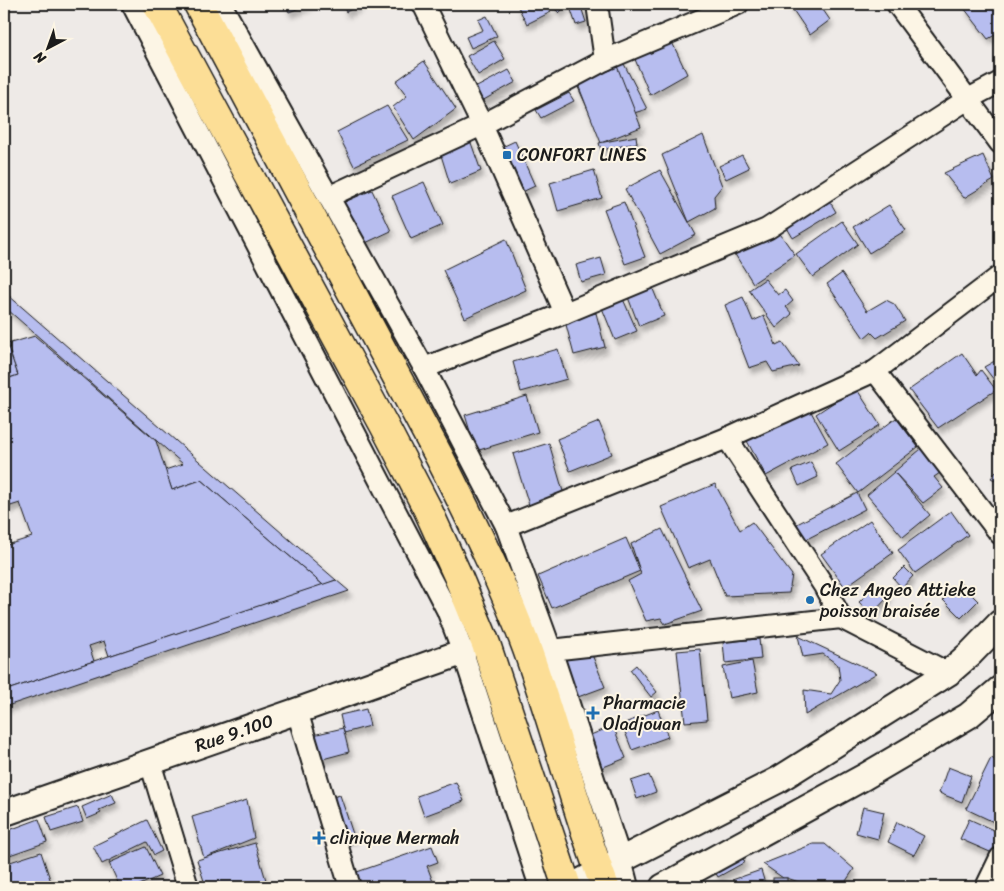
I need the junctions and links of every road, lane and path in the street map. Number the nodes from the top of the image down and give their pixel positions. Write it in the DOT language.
graph roads {
  1 [pos="132,4"];
  2 [pos="157,4"];
  3 [pos="198,4"];
  4 [pos="221,4"];
  5 [pos="423,4"];
  6 [pos="597,4"];
  7 [pos="738,4"];
  8 [pos="897,4"];
  9 [pos="605,60"];
  10 [pos="1000,82"];
  11 [pos="968,99"];
  12 [pos="482,125"];
  13 [pos="1000,143"];
  14 [pos="328,197"];
  15 [pos="1000,276"];
  16 [pos="565,312"];
  17 [pos="424,368"];
  18 [pos="875,371"];
  19 [pos="727,438"];
  20 [pos="506,526"];
  21 [pos="1000,534"];
  22 [pos="841,618"];
  23 [pos="1000,623"];
  24 [pos="551,650"];
  25 [pos="463,652"];
  26 [pos="948,673"];
  27 [pos="998,693"];
  28 [pos="298,711"];
  29 [pos="150,762"];
  30 [pos="4,812"];
  31 [pos="1000,858"];
  32 [pos="608,873"];
  33 [pos="992,885"];
  34 [pos="188,887"];
  35 [pos="350,887"];
  36 [pos="540,887"];
  37 [pos="567,887"];
  38 [pos="571,887"];
  39 [pos="628,887"];
  40 [pos="663,887"];
  1 -- 25 [label="street"];
  2 -- 37 [label="highway"];
  3 -- 32 [label="highway"];
  4 -- 14 [label="street"];
  5 -- 12 [label="street"];
  6 -- 9 [label="street"];
  7 -- 9 [label="street"];
  8 -- 11 [label="street"];
  9 -- 12 [label="street"];
  10 -- 11 [label="street"];
  11 -- 13 [label="street"];
  11 -- 16 [label="street"];
  12 -- 14 [label="street"];
  12 -- 16 [label="street"];
  14 -- 17 [label="street"];
  15 -- 18 [label="street"];
  16 -- 17 [label="street"];
  17 -- 20 [label="street"];
  18 -- 19 [label="street"];
  18 -- 21 [label="street"];
  19 -- 20 [label="street"];
  19 -- 22 [label="street"];
  20 -- 24 [label="street"];
  22 -- 24 [label="street"];
  22 -- 26 [label="street"];
  23 -- 26 [label="street"];
  24 -- 32 [label="street"];
  25 -- 28 [label="street, Rue 9.100"];
  25 -- 36 [label="street"];
  26 -- 32 [label="street"];
  27 -- 40 [label="street"];
  28 -- 29 [label="street, Rue 9.100"];
  28 -- 35 [label="street"];
  29 -- 30 [label="street, Rue 9.100"];
  29 -- 34 [label="street"];
  31 -- 33 [label="street"];
  32 -- 38 [label="street"];
  32 -- 39 [label="street"];
}
